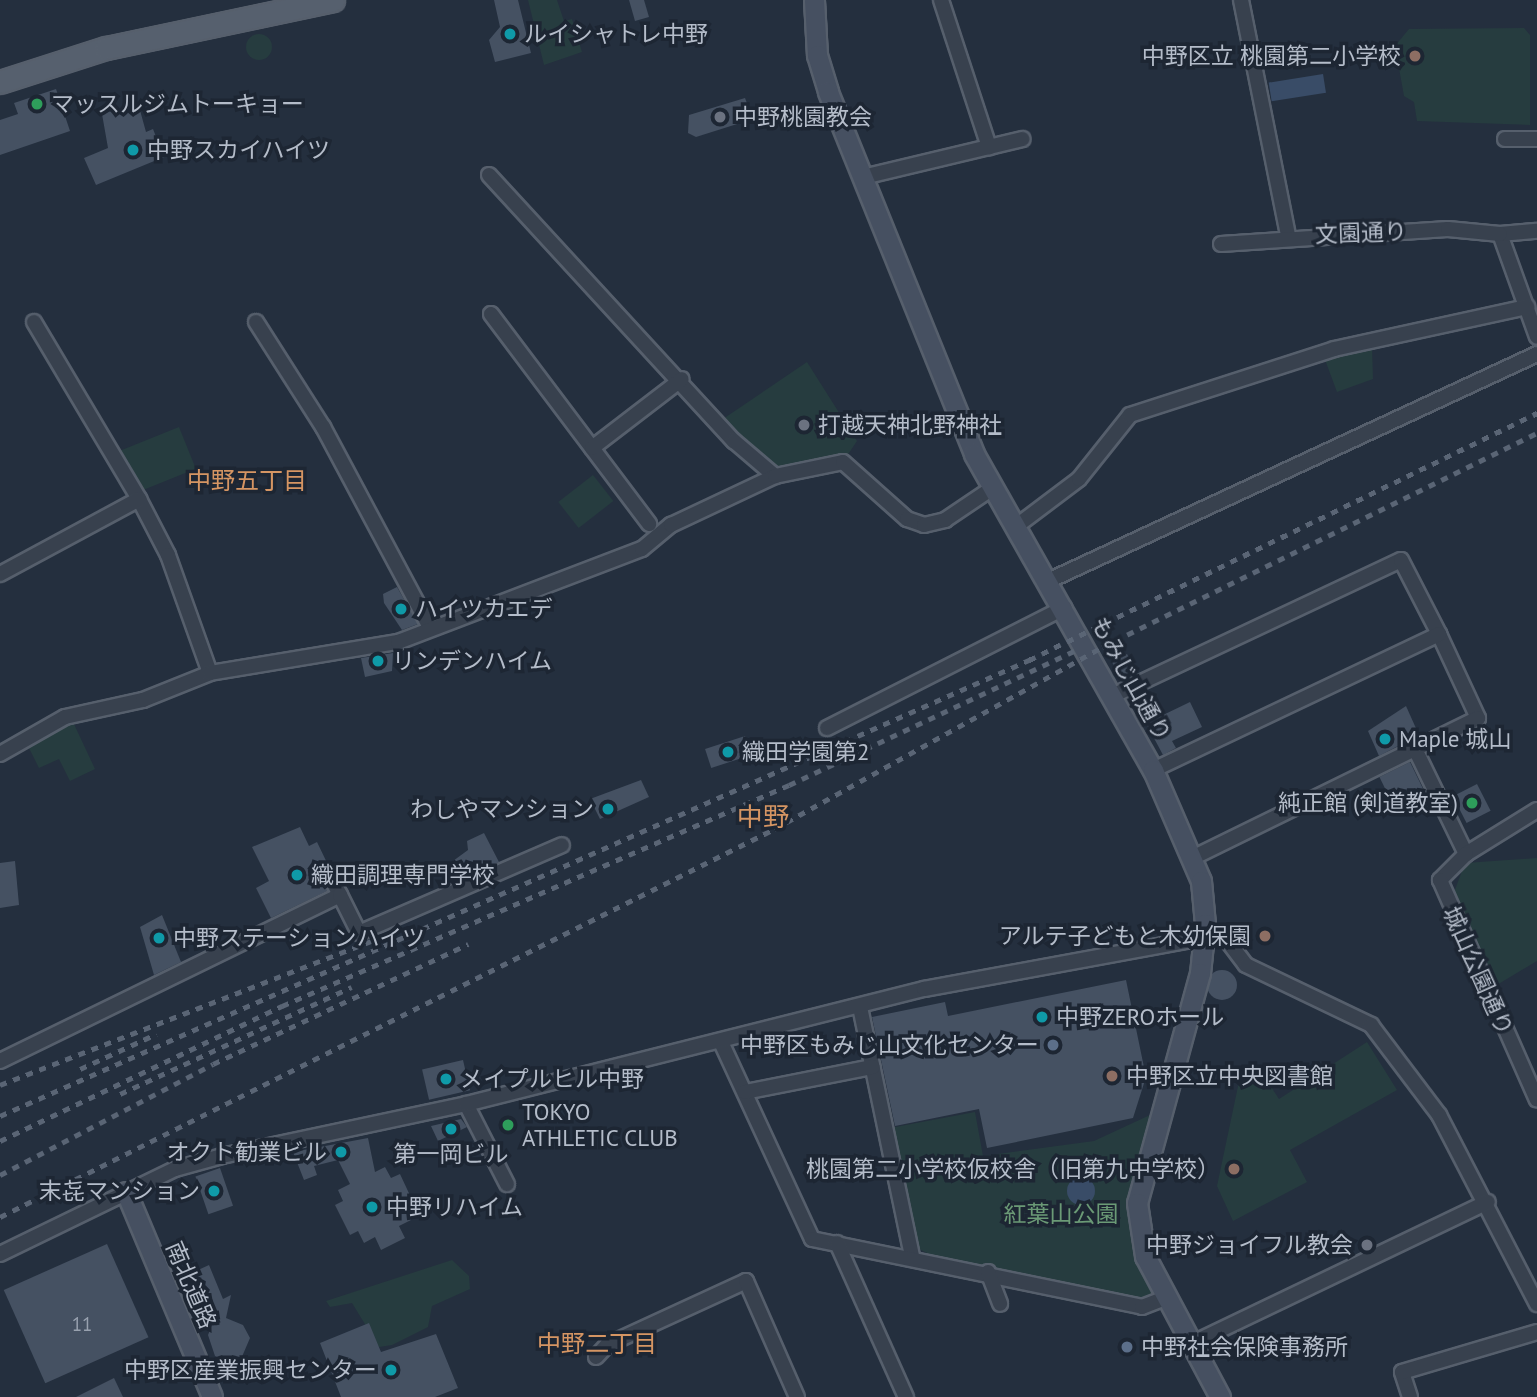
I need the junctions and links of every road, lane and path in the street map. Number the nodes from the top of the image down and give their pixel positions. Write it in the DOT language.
graph roads {
  1 [pos="332,0"];
  2 [pos="814,0"];
  3 [pos="941,0"];
  4 [pos="1241,0"];
  5 [pos="289,4"];
  6 [pos="0,82"];
  7 [pos="1023,139"];
  8 [pos="1505,139"];
  9 [pos="1537,139"];
  10 [pos="989,147"];
  11 [pos="489,175"];
  12 [pos="863,177"];
  13 [pos="1537,231"];
  14 [pos="1500,234"];
  15 [pos="1288,235"];
  16 [pos="1221,244"];
  17 [pos="1527,307"];
  18 [pos="491,314"];
  19 [pos="34,322"];
  20 [pos="256,322"];
  21 [pos="1537,337"];
  22 [pos="1537,354"];
  23 [pos="682,379"];
  24 [pos="592,448"];
  25 [pos="775,476"];
  26 [pos="991,489"];
  27 [pos="139,499"];
  28 [pos="649,524"];
  29 [pos="1014,528"];
  30 [pos="0,574"];
  31 [pos="1048,581"];
  32 [pos="1064,608"];
  33 [pos="430,627"];
  34 [pos="1439,634"];
  35 [pos="210,673"];
  36 [pos="1112,696"];
  37 [pos="827,728"];
  38 [pos="1415,749"];
  39 [pos="0,754"];
  40 [pos="1153,770"];
  41 [pos="1537,810"];
  42 [pos="562,845"];
  43 [pos="1466,854"];
  44 [pos="1194,857"];
  45 [pos="331,878"];
  46 [pos="340,895"];
  47 [pos="1205,937"];
  48 [pos="860,1007"];
  49 [pos="721,1042"];
  50 [pos="0,1061"];
  51 [pos="873,1067"];
  52 [pos="745,1092"];
  53 [pos="1537,1100"];
  54 [pos="466,1104"];
  55 [pos="507,1184"];
  56 [pos="125,1192"];
  57 [pos="1488,1202"];
  58 [pos="838,1243"];
  59 [pos="0,1254"];
  60 [pos="912,1255"];
  61 [pos="988,1272"];
  62 [pos="1536,1296"];
  63 [pos="1165,1298"];
  64 [pos="1000,1304"];
  65 [pos="1537,1332"];
  66 [pos="1192,1344"];
  67 [pos="596,1357"];
  68 [pos="212,1397"];
  69 [pos="797,1397"];
  70 [pos="906,1397"];
  71 [pos="1220,1397"];
  72 [pos="1410,1397"];
  1 -- 5 [label="main road"];
  2 -- 12 [label="street, もみじ山通り"];
  3 -- 10 [label="street"];
  4 -- 15 [label="street"];
  5 -- 6 [label="main road"];
  7 -- 10 [label="street"];
  8 -- 9 [label="street"];
  10 -- 12 [label="street"];
  11 -- 23 [label="street"];
  12 -- 26 [label="street, もみじ山通り"];
  13 -- 14 [label="street, 文園通り"];
  14 -- 15 [label="street, 文園通り"];
  14 -- 17 [label="street"];
  15 -- 16 [label="street, 文園通り"];
  17 -- 21 [label="street"];
  17 -- 29 [label="street"];
  18 -- 24 [label="street"];
  19 -- 27 [label="street"];
  20 -- 33 [label="street"];
  22 -- 31 [label="street"];
  23 -- 24 [label="street"];
  23 -- 25 [label="street"];
  24 -- 28 [label="street"];
  25 -- 26 [label="street"];
  25 -- 33 [label="street"];
  26 -- 29 [label="street, もみじ山通り"];
  27 -- 30 [label="street"];
  27 -- 35 [label="street"];
  29 -- 31 [label="street, もみじ山通り"];
  31 -- 32 [label="street, もみじ山通り"];
  32 -- 36 [label="street, もみじ山通り"];
  32 -- 37 [label="street"];
  33 -- 35 [label="street"];
  34 -- 36 [label="street"];
  34 -- 38 [label="street"];
  34 -- 40 [label="street"];
  35 -- 39 [label="street"];
  36 -- 40 [label="street, もみじ山通り"];
  38 -- 43 [label="street"];
  38 -- 44 [label="street"];
  40 -- 44 [label="street, もみじ山通り"];
  41 -- 43 [label="street"];
  42 -- 46 [label="street"];
  43 -- 53 [label="street, 城山公園通り"];
  44 -- 47 [label="street, もみじ山通り"];
  45 -- 46 [label="street"];
  46 -- 50 [label="street"];
  47 -- 48 [label="street"];
  47 -- 57 [label="street"];
  47 -- 63 [label="street, もみじ山通り"];
  48 -- 49 [label="street"];
  48 -- 51 [label="street"];
  49 -- 52 [label="street"];
  49 -- 54 [label="street"];
  51 -- 52 [label="street"];
  51 -- 60 [label="street"];
  52 -- 58 [label="street"];
  54 -- 55 [label="street"];
  54 -- 56 [label="street"];
  56 -- 59 [label="street"];
  56 -- 68 [label="street, 南北道路"];
  57 -- 62 [label="street"];
  57 -- 66 [label="street"];
  58 -- 60 [label="street"];
  58 -- 70 [label="street"];
  60 -- 61 [label="street"];
  61 -- 63 [label="street"];
  61 -- 64 [label="street"];
  63 -- 66 [label="street, もみじ山通り"];
  65 -- 72 [label="street"];
  66 -- 71 [label="street, もみじ山通り"];
  67 -- 69 [label="street"];
}
